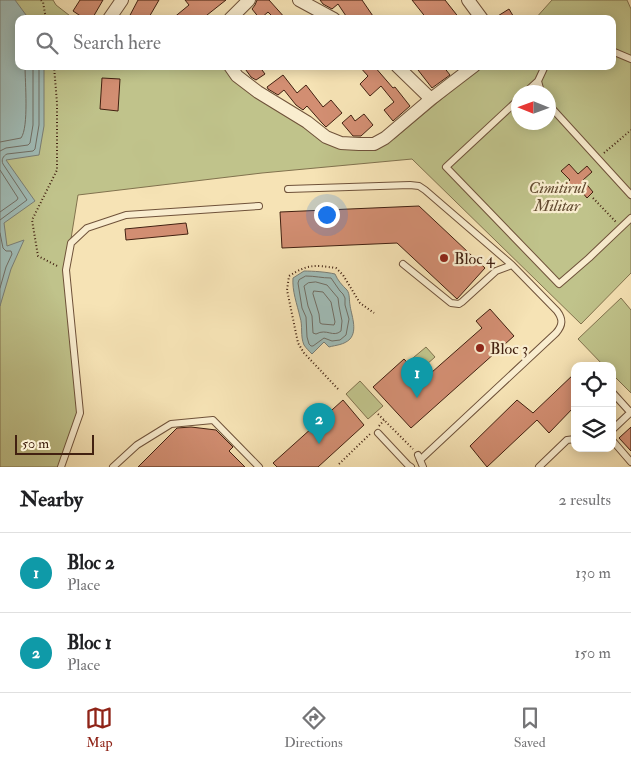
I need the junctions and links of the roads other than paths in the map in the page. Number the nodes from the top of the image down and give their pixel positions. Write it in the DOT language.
graph roads {
  1 [pos="122,0"];
  2 [pos="249,0"];
  3 [pos="299,0"];
  4 [pos="468,0"];
  5 [pos="112,15"];
  6 [pos="234,15"];
  7 [pos="327,15"];
  8 [pos="479,15"];
  9 [pos="616,53"];
  10 [pos="631,59"];
  11 [pos="233,70"];
  12 [pos="401,70"];
  13 [pos="469,70"];
  14 [pos="543,70"];
  15 [pos="538,81"];
  16 [pos="534,85"];
  17 [pos="539,85"];
  18 [pos="431,99"];
  19 [pos="511,107"];
  20 [pos="556,113"];
  21 [pos="288,189"];
  22 [pos="631,195"];
  23 [pos="259,206"];
  24 [pos="631,218"];
  25 [pos="403,264"];
  26 [pos="512,265"];
  27 [pos="616,396"];
  28 [pos="631,412"];
  29 [pos="616,426"];
  30 [pos="378,433"];
  31 [pos="571,440"];
  32 [pos="616,445"];
  33 [pos="631,462"];
  34 [pos="61,467"];
  35 [pos="113,467"];
  36 [pos="259,467"];
  37 [pos="411,467"];
  38 [pos="423,467"];
  39 [pos="539,467"];
  1 -- 5 [label="street"];
  2 -- 6 [label="street"];
  3 -- 7 [label="street"];
  4 -- 8 [label="street"];
  9 -- 10 [label="lane"];
  11 -- 18 [label="street"];
  12 -- 18 [label="street"];
  13 -- 18 [label="street"];
  14 -- 15 [label="lane"];
  15 -- 16 [label="lane"];
  15 -- 17 [label="lane"];
  19 -- 24 [label="lane"];
  20 -- 22 [label="lane"];
  21 -- 26 [label="lane"];
  23 -- 34 [label="lane"];
  25 -- 26 [label="lane"];
  26 -- 38 [label="lane"];
  27 -- 28 [label="lane"];
  28 -- 29 [label="lane"];
  30 -- 37 [label="lane"];
  31 -- 39 [label="lane"];
  32 -- 33 [label="lane"];
  35 -- 36 [label="lane"];
}
